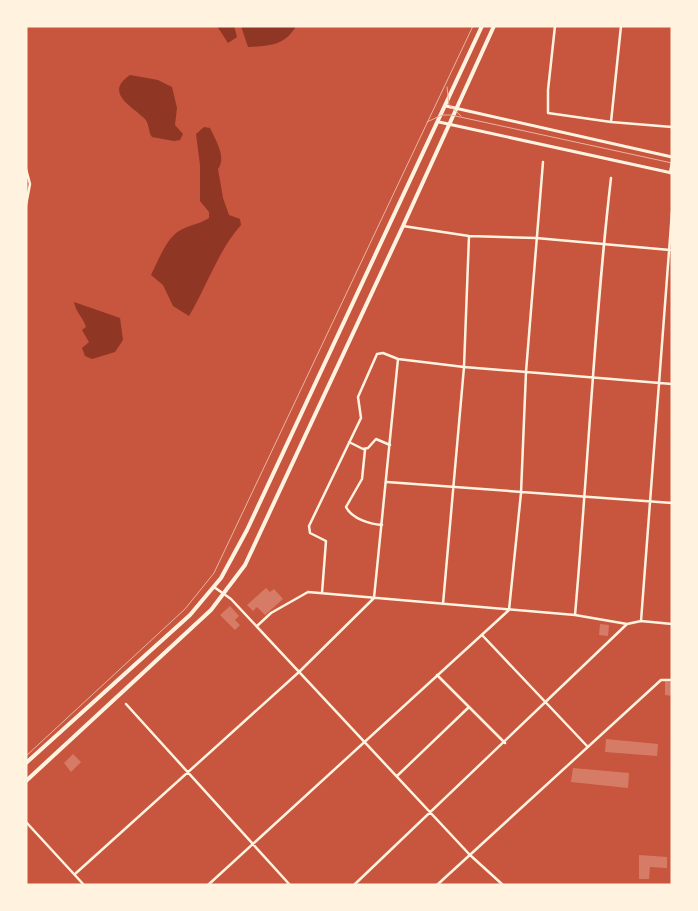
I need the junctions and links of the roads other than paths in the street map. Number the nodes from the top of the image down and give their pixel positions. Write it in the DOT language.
graph roads {
  1 [pos="482,26"];
  2 [pos="494,26"];
  3 [pos="555,26"];
  4 [pos="621,26"];
  5 [pos="446,106"];
  6 [pos="455,109"];
  7 [pos="438,122"];
  8 [pos="611,122"];
  9 [pos="448,124"];
  10 [pos="672,126"];
  11 [pos="672,156"];
  12 [pos="543,162"];
  13 [pos="672,162"];
  14 [pos="26,169"];
  15 [pos="671,173"];
  16 [pos="611,178"];
  17 [pos="26,205"];
  18 [pos="672,212"];
  19 [pos="403,226"];
  20 [pos="469,236"];
  21 [pos="536,238"];
  22 [pos="603,244"];
  23 [pos="670,250"];
  24 [pos="398,359"];
  25 [pos="464,367"];
  26 [pos="526,372"];
  27 [pos="591,376"];
  28 [pos="658,382"];
  29 [pos="672,384"];
  30 [pos="349,442"];
  31 [pos="390,445"];
  32 [pos="365,450"];
  33 [pos="387,482"];
  34 [pos="452,487"];
  35 [pos="521,493"];
  36 [pos="586,498"];
  37 [pos="650,502"];
  38 [pos="672,503"];
  39 [pos="382,525"];
  40 [pos="214,587"];
  41 [pos="322,593"];
  42 [pos="225,594"];
  43 [pos="374,598"];
  44 [pos="442,604"];
  45 [pos="509,610"];
  46 [pos="575,615"];
  47 [pos="641,621"];
  48 [pos="628,624"];
  49 [pos="672,624"];
  50 [pos="256,626"];
  51 [pos="482,635"];
  52 [pos="299,672"];
  53 [pos="437,675"];
  54 [pos="672,680"];
  55 [pos="546,703"];
  56 [pos="126,704"];
  57 [pos="469,707"];
  58 [pos="364,741"];
  59 [pos="505,743"];
  60 [pos="587,746"];
  61 [pos="26,763"];
  62 [pos="189,773"];
  63 [pos="397,776"];
  64 [pos="26,781"];
  65 [pos="431,812"];
  66 [pos="26,822"];
  67 [pos="252,844"];
  68 [pos="470,854"];
  69 [pos="75,874"];
  70 [pos="84,885"];
  71 [pos="208,885"];
  72 [pos="290,885"];
  73 [pos="354,885"];
  74 [pos="437,885"];
  75 [pos="503,885"];
  1 -- 5 [label="main road"];
  2 -- 6 [label="main road"];
  3 -- 8 [label="street"];
  4 -- 8 [label="street"];
  5 -- 6 [label="main road"];
  5 -- 7 [label="main road"];
  6 -- 9 [label="main road"];
  6 -- 11 [label="main road"];
  7 -- 9 [label="main road"];
  7 -- 40 [label="main road"];
  8 -- 10 [label="street"];
  9 -- 15 [label="main road"];
  9 -- 19 [label="main road"];
  12 -- 21 [label="street"];
  13 -- 15 [label="street"];
  14 -- 17 [label="street"];
  16 -- 22 [label="street"];
  18 -- 23 [label="street"];
  19 -- 20 [label="street"];
  19 -- 42 [label="main road"];
  20 -- 21 [label="street"];
  20 -- 25 [label="street"];
  21 -- 22 [label="street"];
  21 -- 26 [label="street"];
  22 -- 23 [label="street"];
  22 -- 27 [label="street"];
  23 -- 28 [label="street"];
  24 -- 25 [label="street"];
  24 -- 30 [label="street"];
  24 -- 31 [label="street"];
  25 -- 26 [label="street"];
  25 -- 34 [label="street"];
  26 -- 27 [label="street"];
  26 -- 35 [label="street"];
  27 -- 28 [label="street"];
  27 -- 36 [label="street"];
  28 -- 29 [label="street"];
  28 -- 37 [label="street"];
  30 -- 32 [label="street"];
  30 -- 41 [label="street"];
  31 -- 32 [label="street"];
  31 -- 33 [label="street"];
  32 -- 39 [label="street"];
  33 -- 34 [label="street"];
  33 -- 39 [label="street"];
  34 -- 35 [label="street"];
  34 -- 44 [label="street"];
  35 -- 36 [label="street"];
  35 -- 45 [label="street"];
  36 -- 37 [label="street"];
  36 -- 46 [label="street"];
  37 -- 38 [label="street"];
  37 -- 47 [label="street"];
  39 -- 43 [label="street"];
  40 -- 42 [label="street"];
  40 -- 61 [label="main road"];
  41 -- 43 [label="street"];
  41 -- 50 [label="street"];
  42 -- 50 [label="street"];
  42 -- 64 [label="main road"];
  43 -- 44 [label="street"];
  43 -- 52 [label="street"];
  44 -- 45 [label="street"];
  45 -- 46 [label="street"];
  45 -- 51 [label="street"];
  46 -- 48 [label="street"];
  47 -- 48 [label="street"];
  47 -- 49 [label="street"];
  48 -- 55 [label="street"];
  50 -- 52 [label="street"];
  51 -- 53 [label="street"];
  51 -- 55 [label="street"];
  52 -- 58 [label="street"];
  52 -- 62 [label="street"];
  53 -- 57 [label="street"];
  53 -- 58 [label="street"];
  54 -- 60 [label="street"];
  55 -- 59 [label="street"];
  55 -- 60 [label="street"];
  56 -- 62 [label="street"];
  57 -- 59 [label="street"];
  57 -- 63 [label="street"];
  58 -- 63 [label="street"];
  58 -- 67 [label="street"];
  59 -- 65 [label="street"];
  60 -- 68 [label="street"];
  62 -- 67 [label="street"];
  62 -- 69 [label="street"];
  63 -- 65 [label="street"];
  65 -- 68 [label="street"];
  65 -- 73 [label="street"];
  66 -- 69 [label="street"];
  67 -- 71 [label="street"];
  67 -- 72 [label="street"];
  68 -- 74 [label="street"];
  68 -- 75 [label="street"];
  69 -- 70 [label="street"];
}
